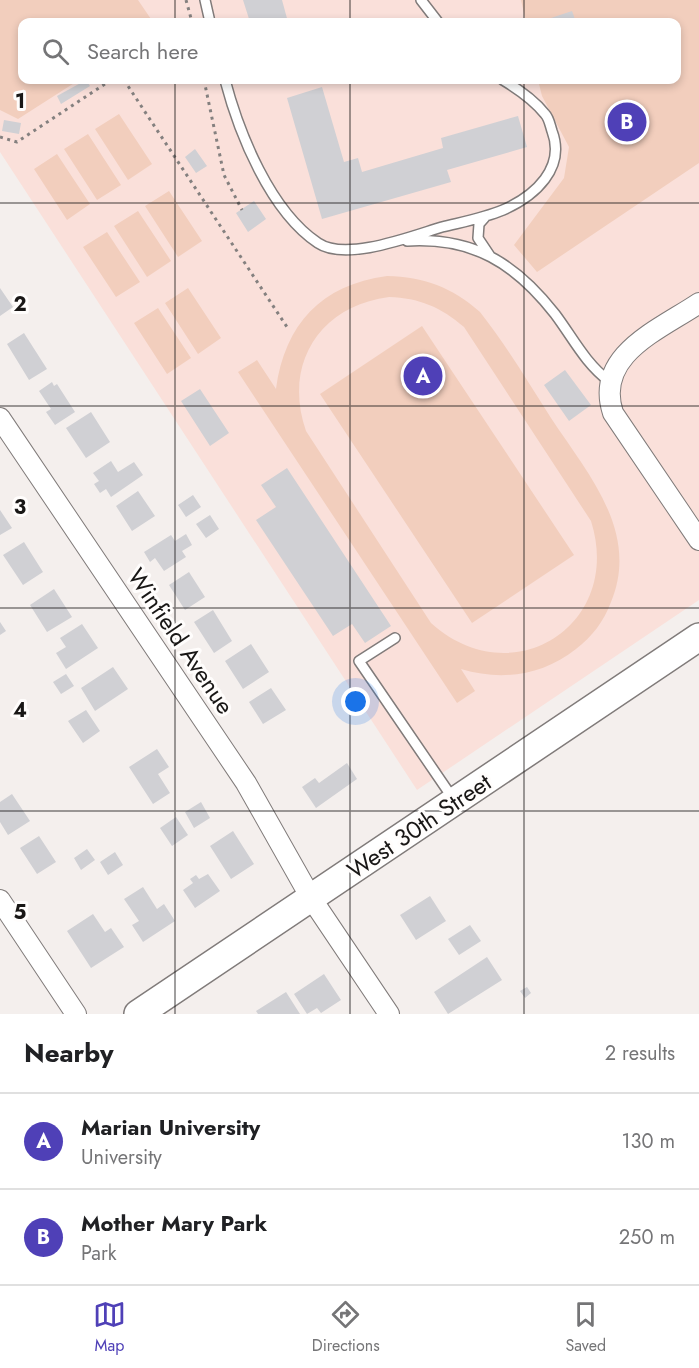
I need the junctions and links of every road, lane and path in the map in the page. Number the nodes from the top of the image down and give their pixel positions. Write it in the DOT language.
graph roads {
  1 [pos="186,0"];
  2 [pos="205,0"];
  3 [pos="421,0"];
  4 [pos="191,18"];
  5 [pos="209,18"];
  6 [pos="435,18"];
  7 [pos="105,84"];
  8 [pos="127,84"];
  9 [pos="205,84"];
  10 [pos="226,84"];
  11 [pos="509,84"];
  12 [pos="0,136"];
  13 [pos="242,210"];
  14 [pos="488,214"];
  15 [pos="389,242"];
  16 [pos="490,256"];
  17 [pos="699,303"];
  18 [pos="287,327"];
  19 [pos="609,381"];
  20 [pos="0,418"];
  21 [pos="699,540"];
  22 [pos="699,637"];
  23 [pos="395,638"];
  24 [pos="455,802"];
  25 [pos="311,898"];
  26 [pos="0,900"];
  27 [pos="76,1014"];
  28 [pos="138,1014"];
  29 [pos="389,1014"];
  1 -- 4 [label="path"];
  2 -- 5 [label="lane"];
  3 -- 6 [label="lane"];
  7 -- 12 [label="path"];
  8 -- 18 [label="path"];
  9 -- 13 [label="path"];
  10 -- 15 [label="lane"];
  11 -- 14 [label="lane"];
  14 -- 15 [label="lane"];
  14 -- 16 [label="lane"];
  15 -- 16 [label="lane"];
  16 -- 19 [label="lane"];
  17 -- 19 [label="street"];
  19 -- 21 [label="street"];
  20 -- 25 [label="street, Winfield Avenue"];
  22 -- 24 [label="main road, West 30th Street"];
  23 -- 24 [label="lane"];
  24 -- 25 [label="main road, West 30th Street"];
  25 -- 28 [label="main road, West 30th Street"];
  25 -- 29 [label="street, Winfield Avenue"];
  26 -- 27 [label="street"];
}
